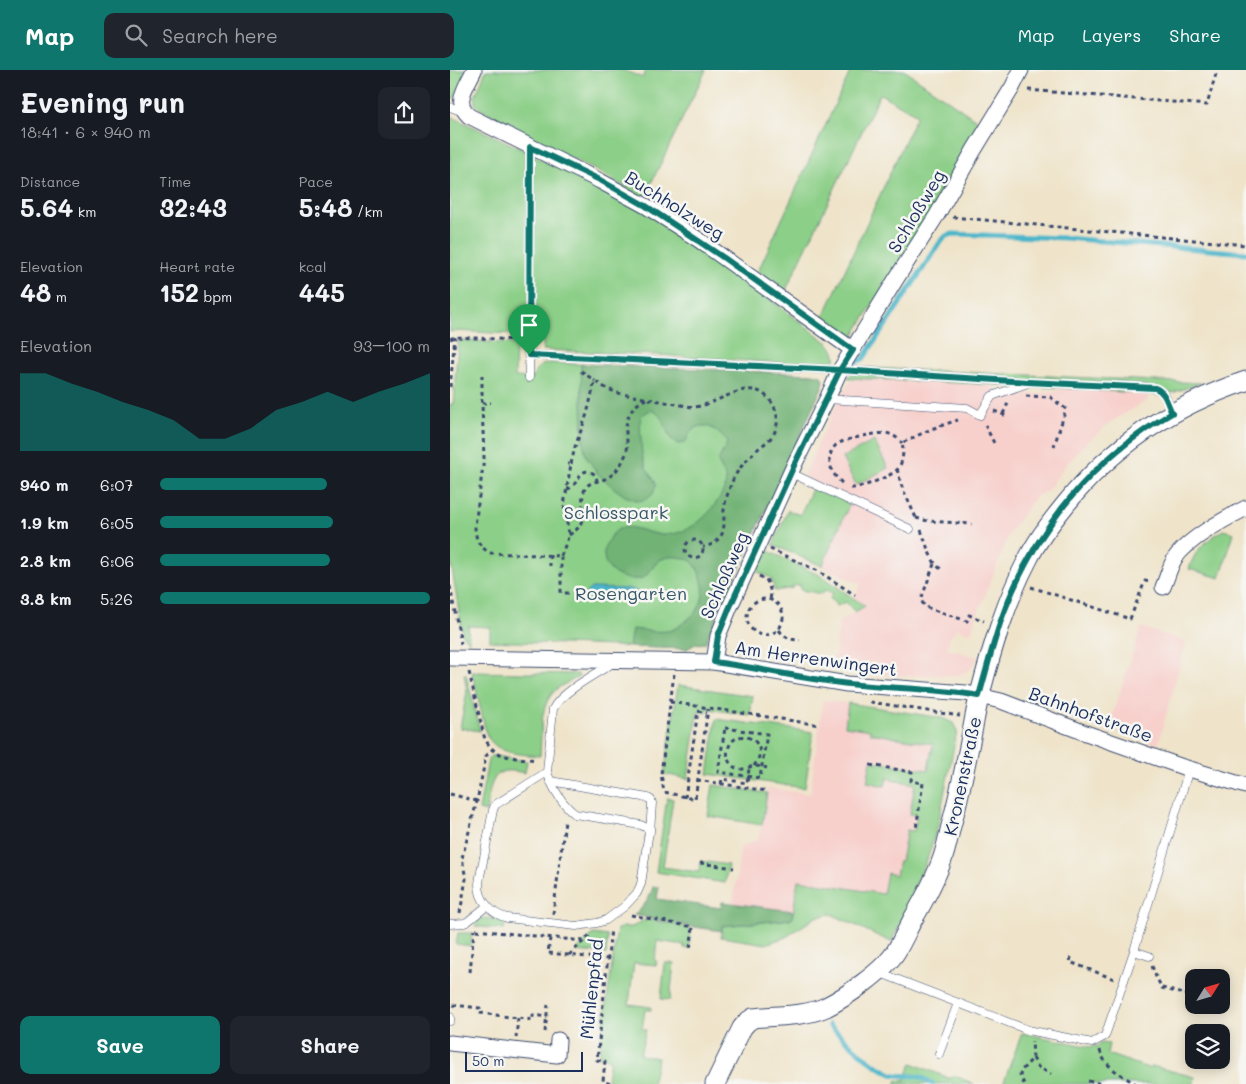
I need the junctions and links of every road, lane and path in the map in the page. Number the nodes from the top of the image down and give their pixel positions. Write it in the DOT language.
graph roads {
  1 [pos="474,70"];
  2 [pos="1021,70"];
  3 [pos="1217,70"];
  4 [pos="1012,88"];
  5 [pos="450,108"];
  6 [pos="466,113"];
  7 [pos="530,147"];
  8 [pos="937,215"];
  9 [pos="1246,245"];
  10 [pos="455,337"];
  11 [pos="450,339"];
  12 [pos="512,340"];
  13 [pos="853,350"];
  14 [pos="529,355"];
  15 [pos="840,370"];
  16 [pos="581,371"];
  17 [pos="482,375"];
  18 [pos="528,378"];
  19 [pos="595,381"];
  20 [pos="1246,381"];
  21 [pos="1028,382"];
  22 [pos="450,387"];
  23 [pos="1012,395"];
  24 [pos="1021,396"];
  25 [pos="647,399"];
  26 [pos="827,399"];
  27 [pos="482,403"];
  28 [pos="491,403"];
  29 [pos="1172,413"];
  30 [pos="1003,414"];
  31 [pos="980,415"];
  32 [pos="902,443"];
  33 [pos="995,444"];
  34 [pos="1054,446"];
  35 [pos="790,473"];
  36 [pos="597,482"];
  37 [pos="567,489"];
  38 [pos="1246,508"];
  39 [pos="916,517"];
  40 [pos="972,524"];
  41 [pos="910,529"];
  42 [pos="569,535"];
  43 [pos="703,547"];
  44 [pos="550,555"];
  45 [pos="561,556"];
  46 [pos="788,558"];
  47 [pos="934,564"];
  48 [pos="550,566"];
  49 [pos="746,570"];
  50 [pos="1017,583"];
  51 [pos="450,586"];
  52 [pos="1163,587"];
  53 [pos="570,593"];
  54 [pos="855,595"];
  55 [pos="770,600"];
  56 [pos="986,622"];
  57 [pos="778,630"];
  58 [pos="800,640"];
  59 [pos="450,658"];
  60 [pos="466,658"];
  61 [pos="617,661"];
  62 [pos="675,662"];
  63 [pos="714,662"];
  64 [pos="979,696"];
  65 [pos="670,702"];
  66 [pos="708,711"];
  67 [pos="820,724"];
  68 [pos="492,750"];
  69 [pos="502,756"];
  70 [pos="870,765"];
  71 [pos="754,766"];
  72 [pos="764,767"];
  73 [pos="749,768"];
  74 [pos="1189,769"];
  75 [pos="547,772"];
  76 [pos="748,776"];
  77 [pos="697,780"];
  78 [pos="550,781"];
  79 [pos="721,784"];
  80 [pos="1246,786"];
  81 [pos="767,791"];
  82 [pos="450,794"];
  83 [pos="685,798"];
  84 [pos="477,801"];
  85 [pos="566,813"];
  86 [pos="916,829"];
  87 [pos="649,836"];
  88 [pos="700,863"];
  89 [pos="734,868"];
  90 [pos="487,906"];
  91 [pos="615,914"];
  92 [pos="552,923"];
  93 [pos="450,924"];
  94 [pos="459,924"];
  95 [pos="474,930"];
  96 [pos="550,938"];
  97 [pos="584,941"];
  98 [pos="690,949"];
  99 [pos="1134,951"];
  100 [pos="1149,956"];
  101 [pos="1071,957"];
  102 [pos="608,959"];
  103 [pos="470,972"];
  104 [pos="877,972"];
  105 [pos="1124,983"];
  106 [pos="1185,994"];
  107 [pos="958,1003"];
  108 [pos="450,1005"];
  109 [pos="547,1016"];
  110 [pos="1025,1028"];
  111 [pos="558,1040"];
  112 [pos="1098,1040"];
  113 [pos="450,1043"];
  114 [pos="939,1054"];
  115 [pos="1033,1058"];
  116 [pos="1051,1074"];
  117 [pos="1088,1081"];
  118 [pos="1130,1083"];
  119 [pos="610,1084"];
  120 [pos="716,1084"];
  121 [pos="1024,1084"];
  122 [pos="1103,1084"];
  123 [pos="1136,1084"];
  1 -- 6 [label="street"];
  2 -- 4 [label="street, Schloßweg"];
  3 -- 4 [label="path"];
  4 -- 8 [label="street, Schloßweg"];
  5 -- 6 [label="lane, Buchholzweg"];
  6 -- 7 [label="street, Buchholzweg"];
  7 -- 13 [label="street, Buchholzweg"];
  7 -- 14 [label="lane"];
  8 -- 9 [label="path"];
  8 -- 13 [label="street, Schloßweg"];
  10 -- 11 [label="path"];
  10 -- 12 [label="path"];
  10 -- 22 [label="path"];
  13 -- 15 [label="street, Schloßweg"];
  14 -- 15 [label="lane"];
  14 -- 18 [label="lane"];
  15 -- 21 [label="lane"];
  15 -- 26 [label="street, Schloßweg"];
  16 -- 19 [label="path"];
  17 -- 27 [label="path"];
  19 -- 25 [label="path"];
  19 -- 37 [label="path"];
  20 -- 29 [label="street, Kronenstraße"];
  21 -- 29 [label="lane"];
  21 -- 31 [label="lane"];
  23 -- 30 [label="path"];
  24 -- 34 [label="path"];
  25 -- 36 [label="path"];
  25 -- 43 [label="path"];
  26 -- 31 [label="lane"];
  26 -- 35 [label="street, Schloßweg"];
  27 -- 28 [label="path"];
  27 -- 44 [label="path"];
  29 -- 50 [label="street, Kronenstraße"];
  31 -- 32 [label="path"];
  31 -- 33 [label="path"];
  32 -- 32 [label="path"];
  35 -- 41 [label="lane"];
  35 -- 49 [label="street, Schloßweg"];
  36 -- 37 [label="path"];
  36 -- 42 [label="path"];
  37 -- 42 [label="path"];
  38 -- 52 [label="street"];
  39 -- 40 [label="path"];
  42 -- 45 [label="path"];
  43 -- 43 [label="path"];
  44 -- 45 [label="path"];
  44 -- 48 [label="path"];
  45 -- 53 [label="path"];
  46 -- 54 [label="path"];
  47 -- 56 [label="path"];
  49 -- 55 [label="path"];
  49 -- 63 [label="street, Schloßweg"];
  50 -- 52 [label="path"];
  50 -- 64 [label="street, Kronenstraße"];
  51 -- 60 [label="path"];
  55 -- 57 [label="path"];
  55 -- 57 [label="path"];
  57 -- 58 [label="path"];
  59 -- 60 [label="street, Am Herrenwingert"];
  60 -- 61 [label="street, Am Herrenwingert"];
  60 -- 68 [label="path"];
  61 -- 62 [label="street, Am Herrenwingert"];
  61 -- 75 [label="lane"];
  62 -- 63 [label="street, Am Herrenwingert"];
  62 -- 65 [label="path"];
  63 -- 64 [label="street, Am Herrenwingert"];
  64 -- 74 [label="street, Bahnhofstraße"];
  64 -- 104 [label="street, Kronenstraße"];
  65 -- 66 [label="path"];
  65 -- 83 [label="path"];
  66 -- 67 [label="path"];
  66 -- 77 [label="path"];
  66 -- 83 [label="path"];
  68 -- 69 [label="path"];
  68 -- 84 [label="path"];
  70 -- 86 [label="path"];
  71 -- 72 [label="path"];
  71 -- 73 [label="path"];
  71 -- 73 [label="path"];
  72 -- 76 [label="path"];
  72 -- 76 [label="path"];
  73 -- 76 [label="path"];
  74 -- 80 [label="street, Bahnhofstraße"];
  74 -- 99 [label="lane"];
  75 -- 78 [label="lane"];
  75 -- 90 [label="lane"];
  76 -- 79 [label="path"];
  77 -- 79 [label="path"];
  77 -- 83 [label="path"];
  78 -- 87 [label="lane"];
  78 -- 87 [label="lane"];
  79 -- 81 [label="path"];
  82 -- 84 [label="path"];
  84 -- 94 [label="path"];
  85 -- 92 [label="path"];
  87 -- 91 [label="lane"];
  88 -- 89 [label="path"];
  90 -- 92 [label="lane"];
  90 -- 94 [label="lane"];
  91 -- 92 [label="lane"];
  91 -- 98 [label="path"];
  91 -- 102 [label="path, Mühlenpfad"];
  92 -- 96 [label="path"];
  93 -- 94 [label="lane"];
  94 -- 95 [label="path"];
  95 -- 96 [label="path"];
  95 -- 103 [label="path"];
  96 -- 97 [label="path"];
  96 -- 102 [label="path"];
  99 -- 100 [label="lane"];
  99 -- 105 [label="lane"];
  100 -- 106 [label="path"];
  101 -- 105 [label="path"];
  102 -- 119 [label="path, Mühlenpfad"];
  104 -- 107 [label="lane"];
  104 -- 120 [label="street, Kronenstraße"];
  105 -- 112 [label="lane"];
  107 -- 110 [label="lane"];
  107 -- 114 [label="lane"];
  108 -- 109 [label="path"];
  110 -- 112 [label="lane"];
  110 -- 115 [label="path"];
  111 -- 113 [label="street"];
  112 -- 118 [label="path"];
  115 -- 116 [label="path"];
  115 -- 121 [label="path"];
  117 -- 122 [label="path"];
  118 -- 123 [label="path"];
}
